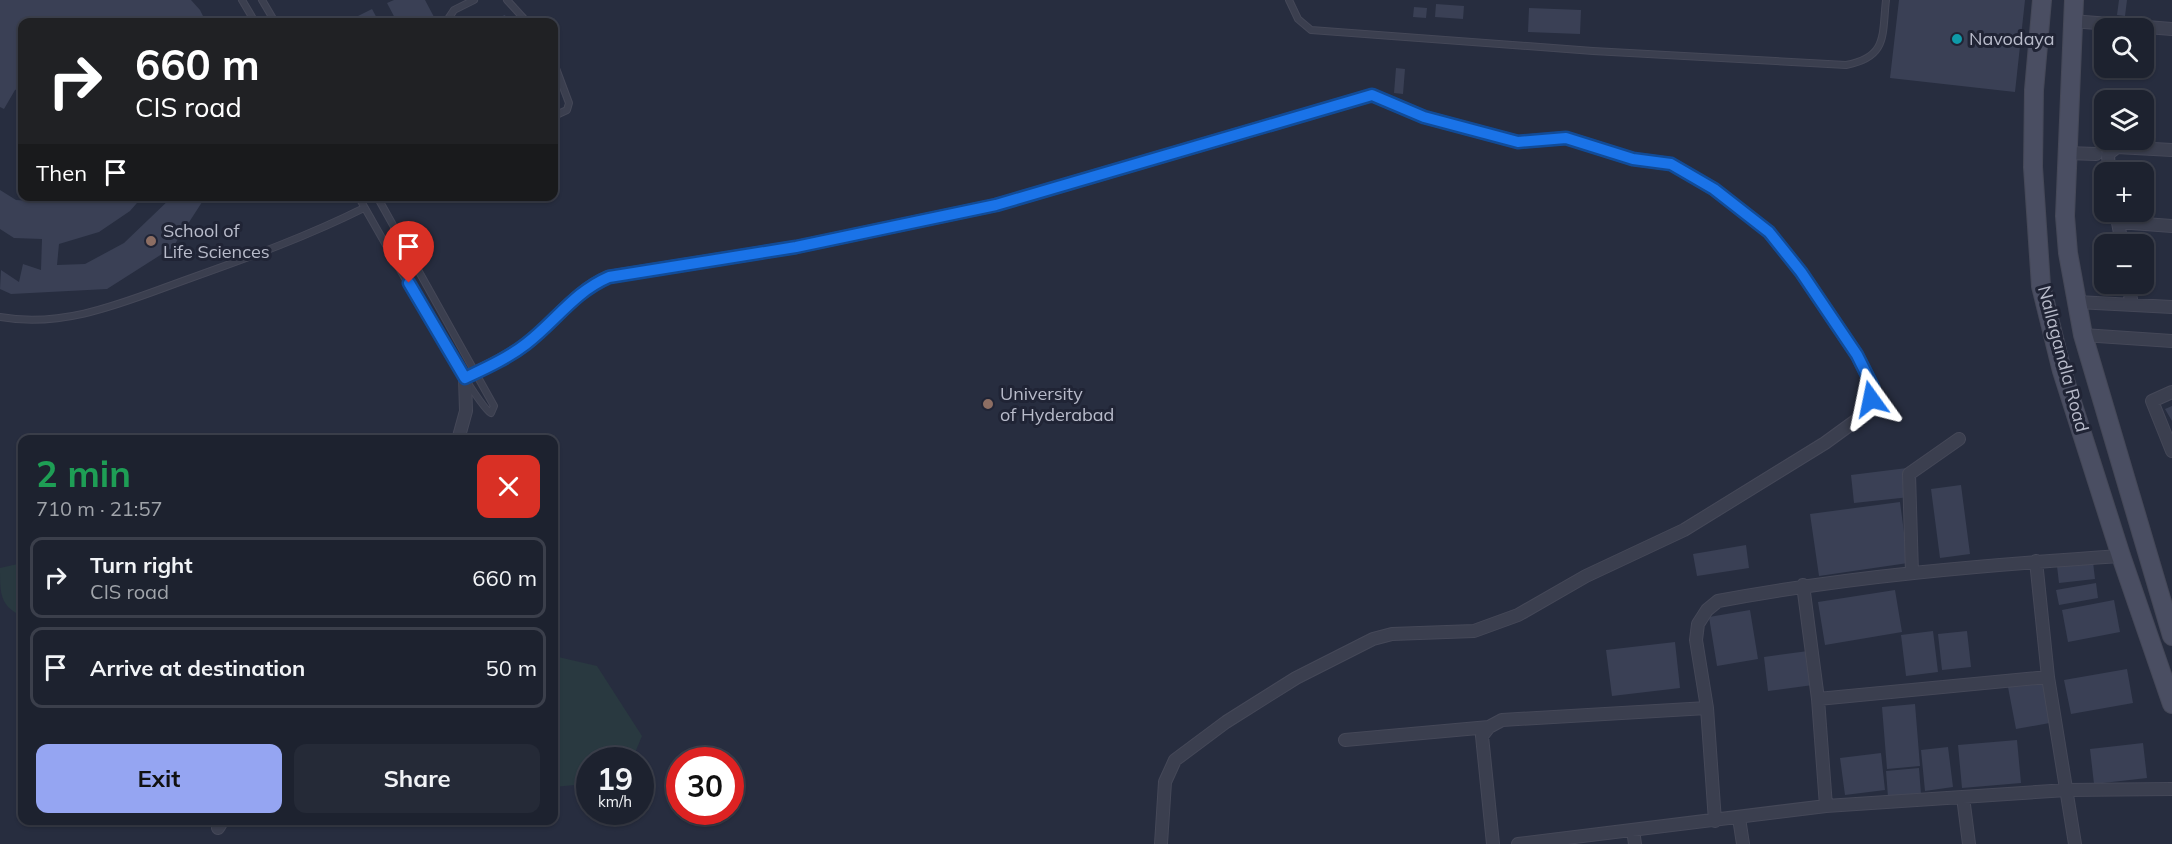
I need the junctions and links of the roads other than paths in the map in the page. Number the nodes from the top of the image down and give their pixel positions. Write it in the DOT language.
graph roads {
  1 [pos="242,0"];
  2 [pos="262,0"];
  3 [pos="474,0"];
  4 [pos="507,0"];
  5 [pos="1289,0"];
  6 [pos="1886,0"];
  7 [pos="2042,0"];
  8 [pos="2074,0"];
  9 [pos="253,18"];
  10 [pos="273,18"];
  11 [pos="449,18"];
  12 [pos="523,18"];
  13 [pos="2072,21"];
  14 [pos="2172,29"];
  15 [pos="558,74"];
  16 [pos="558,113"];
  17 [pos="2172,150"];
  18 [pos="2067,153"];
  19 [pos="2096,154"];
  20 [pos="2108,162"];
  21 [pos="360,201"];
  22 [pos="382,201"];
  23 [pos="364,208"];
  24 [pos="2148,222"];
  25 [pos="2172,226"];
  26 [pos="2130,294"];
  27 [pos="2077,302"];
  28 [pos="2132,304"];
  29 [pos="2172,307"];
  30 [pos="0,316"];
  31 [pos="2084,335"];
  32 [pos="2172,341"];
  33 [pos="470,376"];
  34 [pos="2172,392"];
  35 [pos="459,435"];
  36 [pos="1959,439"];
  37 [pos="2172,451"];
  38 [pos="2121,556"];
  39 [pos="2036,561"];
  40 [pos="1912,573"];
  41 [pos="1803,585"];
  42 [pos="2169,615"];
  43 [pos="2172,636"];
  44 [pos="2048,677"];
  45 [pos="1818,699"];
  46 [pos="2172,704"];
  47 [pos="1707,708"];
  48 [pos="1489,727"];
  49 [pos="1345,740"];
  50 [pos="2172,789"];
  51 [pos="2067,790"];
  52 [pos="1963,797"];
  53 [pos="1826,806"];
  54 [pos="1739,818"];
  55 [pos="1714,821"];
  56 [pos="1633,830"];
  57 [pos="1161,844"];
  58 [pos="1493,844"];
  59 [pos="1518,844"];
  60 [pos="1635,844"];
  61 [pos="1743,844"];
  62 [pos="1969,844"];
  63 [pos="2074,844"];
  1 -- 9 [label="lane"];
  2 -- 10 [label="lane"];
  3 -- 11 [label="lane"];
  4 -- 12 [label="lane"];
  5 -- 6 [label="lane"];
  7 -- 38 [label="main road, Nallagandla Road"];
  8 -- 13 [label="main road, Nallagandla Road"];
  13 -- 14 [label="street"];
  13 -- 18 [label="main road, Nallagandla Road"];
  15 -- 16 [label="lane"];
  17 -- 20 [label="street"];
  18 -- 19 [label="street"];
  18 -- 27 [label="main road, Nallagandla Road"];
  21 -- 23 [label="lane"];
  22 -- 33 [label="lane"];
  23 -- 30 [label="lane"];
  23 -- 33 [label="lane"];
  24 -- 25 [label="street"];
  26 -- 28 [label="street"];
  27 -- 28 [label="street"];
  27 -- 31 [label="main road, Nallagandla Road"];
  28 -- 29 [label="street"];
  31 -- 32 [label="street"];
  31 -- 42 [label="main road, Nallagandla Road"];
  33 -- 33 [label="lane"];
  33 -- 35 [label="street"];
  33 -- 57 [label="street"];
  34 -- 37 [label="street"];
  36 -- 40 [label="street"];
  38 -- 39 [label="street"];
  38 -- 46 [label="main road, Nallagandla Road"];
  39 -- 40 [label="street"];
  39 -- 44 [label="street"];
  40 -- 41 [label="street"];
  41 -- 45 [label="street"];
  41 -- 47 [label="street"];
  42 -- 43 [label="main road, Nallagandla Road"];
  44 -- 45 [label="street"];
  44 -- 51 [label="street"];
  45 -- 53 [label="street"];
  47 -- 48 [label="street"];
  47 -- 55 [label="street"];
  48 -- 49 [label="street"];
  48 -- 58 [label="street"];
  50 -- 51 [label="street"];
  51 -- 52 [label="street"];
  51 -- 63 [label="street"];
  52 -- 53 [label="street"];
  52 -- 62 [label="street"];
  53 -- 54 [label="street"];
  54 -- 55 [label="street"];
  54 -- 61 [label="street"];
  55 -- 56 [label="street"];
  56 -- 59 [label="street"];
  56 -- 60 [label="street"];
}
